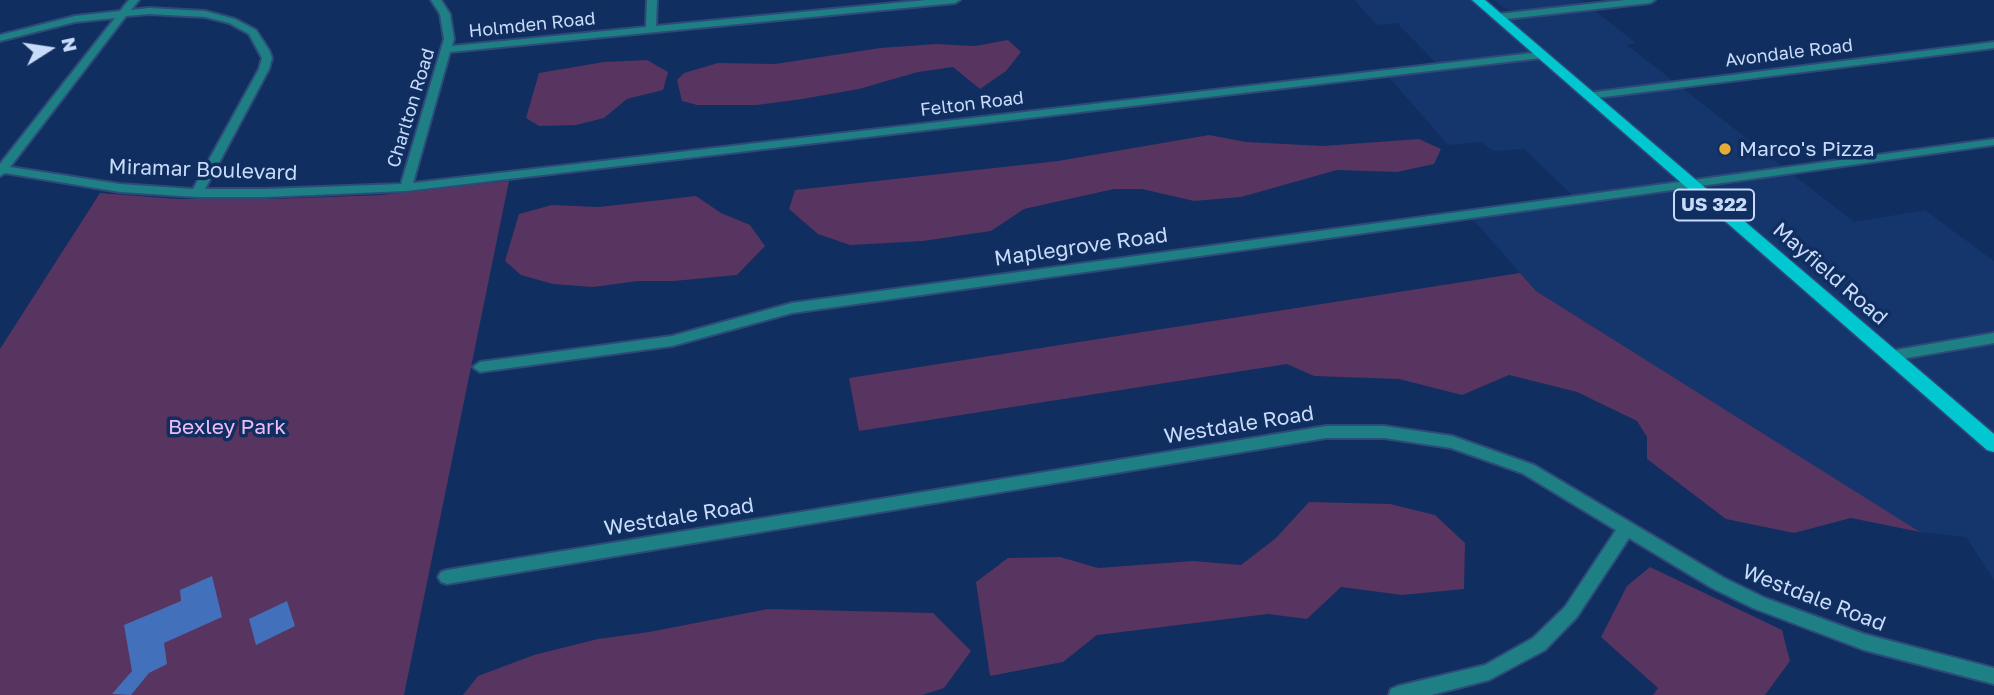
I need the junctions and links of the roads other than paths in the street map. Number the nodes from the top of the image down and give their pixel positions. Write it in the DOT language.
graph roads {
  1 [pos="134,0"];
  2 [pos="436,0"];
  3 [pos="652,0"];
  4 [pos="954,0"];
  5 [pos="1478,0"];
  6 [pos="1650,0"];
  7 [pos="851,5"];
  8 [pos="125,12"];
  9 [pos="1498,17"];
  10 [pos="651,30"];
  11 [pos="0,37"];
  12 [pos="1994,45"];
  13 [pos="448,49"];
  14 [pos="1541,55"];
  15 [pos="1588,96"];
  16 [pos="1994,142"];
  17 [pos="1,170"];
  18 [pos="1690,184"];
  19 [pos="406,187"];
  20 [pos="197,193"];
  21 [pos="1994,338"];
  22 [pos="1890,356"];
  23 [pos="480,367"];
  24 [pos="1994,445"];
  25 [pos="1627,528"];
  26 [pos="447,577"];
  27 [pos="1994,676"];
  28 [pos="1398,695"];
  1 -- 8 [label="street"];
  2 -- 13 [label="street, Charlton Road"];
  3 -- 10 [label="street"];
  4 -- 7 [label="street, Holmden Road"];
  5 -- 9 [label="main road, Mayfield Road / US 322"];
  6 -- 9 [label="street"];
  7 -- 10 [label="street, Holmden Road"];
  8 -- 11 [label="street"];
  8 -- 17 [label="street"];
  8 -- 20 [label="street"];
  9 -- 14 [label="main road, Mayfield Road / US 322"];
  10 -- 13 [label="street, Holmden Road"];
  12 -- 15 [label="street, Avondale Road"];
  13 -- 19 [label="street, Charlton Road"];
  14 -- 15 [label="main road, Mayfield Road / US 322"];
  14 -- 19 [label="street, Felton Road"];
  15 -- 18 [label="main road, Mayfield Road / US 322"];
  16 -- 18 [label="street, Maplegrove Road"];
  17 -- 20 [label="street, Miramar Boulevard"];
  18 -- 22 [label="main road, Mayfield Road / US 322"];
  18 -- 23 [label="street, Maplegrove Road"];
  19 -- 20 [label="street, Miramar Boulevard"];
  21 -- 22 [label="street"];
  22 -- 24 [label="main road, Mayfield Road / US 322"];
  25 -- 26 [label="street, Westdale Road"];
  25 -- 27 [label="street, Westdale Road"];
  25 -- 28 [label="street"];
}
